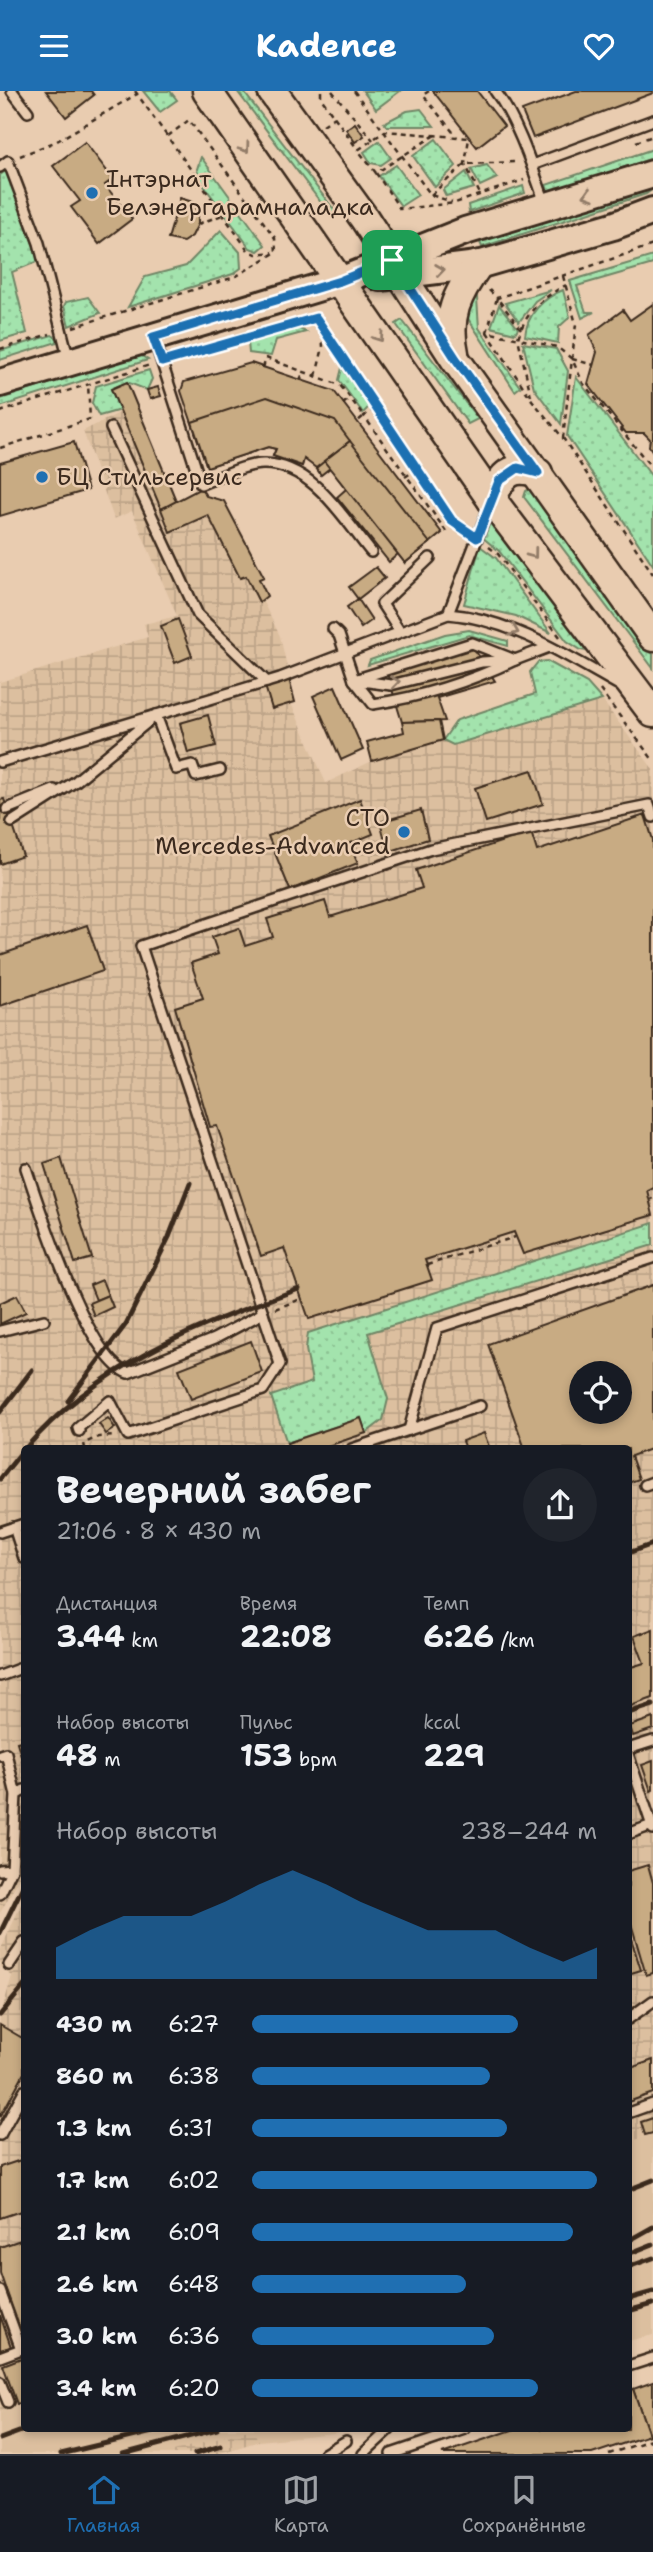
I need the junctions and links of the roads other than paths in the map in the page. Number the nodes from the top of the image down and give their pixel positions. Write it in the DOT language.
graph roads {
  1 [pos="12,91"];
  2 [pos="207,91"];
  3 [pos="272,91"];
  4 [pos="495,91"];
  5 [pos="28,112"];
  6 [pos="653,120"];
  7 [pos="4,164"];
  8 [pos="531,165"];
  9 [pos="653,174"];
  10 [pos="547,208"];
  11 [pos="653,211"];
  12 [pos="397,268"];
  13 [pos="482,276"];
  14 [pos="340,281"];
  15 [pos="153,337"];
  16 [pos="456,359"];
  17 [pos="70,362"];
  18 [pos="0,383"];
  19 [pos="111,428"];
  20 [pos="538,473"];
  21 [pos="492,500"];
  22 [pos="371,552"];
  23 [pos="430,558"];
  24 [pos="448,614"];
  25 [pos="334,629"];
  26 [pos="400,632"];
  27 [pos="653,637"];
  28 [pos="549,647"];
  29 [pos="343,656"];
  30 [pos="515,660"];
  31 [pos="354,680"];
  32 [pos="267,682"];
  33 [pos="647,706"];
  34 [pos="156,715"];
  35 [pos="0,762"];
  36 [pos="220,770"];
  37 [pos="76,781"];
  38 [pos="7,809"];
  39 [pos="653,817"];
  40 [pos="12,822"];
  41 [pos="26,1168"];
  42 [pos="653,1258"];
  43 [pos="263,1313"];
  44 [pos="44,1320"];
  45 [pos="0,1331"];
  46 [pos="480,1406"];
  47 [pos="409,1430"];
  48 [pos="79,1431"];
  49 [pos="381,1445"];
  50 [pos="21,1525"];
  51 [pos="14,1527"];
  52 [pos="0,1532"];
  53 [pos="21,1549"];
  54 [pos="21,1668"];
  55 [pos="0,1676"];
  56 [pos="653,1741"];
  57 [pos="632,1750"];
  58 [pos="0,1755"];
  59 [pos="632,1764"];
  60 [pos="20,1793"];
  61 [pos="652,1827"];
  62 [pos="632,1833"];
  63 [pos="0,1870"];
  64 [pos="12,1870"];
  65 [pos="0,1894"];
  66 [pos="21,1947"];
  67 [pos="9,1965"];
  68 [pos="653,2001"];
  69 [pos="632,2016"];
  70 [pos="21,2096"];
  71 [pos="653,2104"];
  72 [pos="632,2112"];
  73 [pos="0,2135"];
  74 [pos="0,2291"];
  75 [pos="21,2343"];
  76 [pos="21,2349"];
  77 [pos="0,2357"];
  78 [pos="653,2358"];
  79 [pos="632,2365"];
  80 [pos="0,2382"];
  81 [pos="8,2402"];
  82 [pos="387,2432"];
  83 [pos="457,2432"];
  84 [pos="346,2441"];
  85 [pos="324,2454"];
  86 [pos="363,2454"];
  87 [pos="391,2454"];
  1 -- 5 [label="lane"];
  2 -- 14 [label="main road, one-way"];
  3 -- 12 [label="main road"];
  4 -- 8 [label="lane"];
  6 -- 8 [label="lane"];
  7 -- 17 [label="lane"];
  8 -- 10 [label="lane"];
  9 -- 10 [label="main road, one-way"];
  10 -- 12 [label="main road"];
  11 -- 13 [label="main road"];
  12 -- 13 [label="main road, one-way"];
  12 -- 14 [label="main road"];
  12 -- 16 [label="main road"];
  13 -- 16 [label="main road"];
  14 -- 15 [label="main road"];
  14 -- 21 [label="main road, one-way"];
  15 -- 17 [label="main road"];
  15 -- 22 [label="lane"];
  16 -- 20 [label="main road"];
  17 -- 18 [label="main road"];
  19 -- 32 [label="lane"];
  20 -- 21 [label="main road"];
  20 -- 27 [label="main road"];
  21 -- 24 [label="lane"];
  21 -- 33 [label="main road, one-way"];
  23 -- 26 [label="lane"];
  24 -- 26 [label="lane"];
  24 -- 28 [label="lane, one-way"];
  25 -- 29 [label="lane"];
  26 -- 29 [label="lane"];
  28 -- 30 [label="lane"];
  28 -- 33 [label="lane"];
  29 -- 31 [label="lane"];
  29 -- 32 [label="lane"];
  31 -- 30 [label="lane, one-way"];
  30 -- 31 [label="lane"];
  30 -- 31 [label="lane"];
  32 -- 34 [label="lane"];
  34 -- 35 [label="lane"];
  34 -- 36 [label="lane"];
  34 -- 37 [label="lane"];
  37 -- 38 [label="lane"];
  37 -- 40 [label="lane"];
  39 -- 43 [label="lane"];
  41 -- 43 [label="lane"];
  42 -- 47 [label="lane"];
  43 -- 48 [label="lane"];
  44 -- 45 [label="lane"];
  46 -- 47 [label="lane"];
  47 -- 49 [label="lane"];
  50 -- 51 [label="lane"];
  51 -- 52 [label="lane"];
  51 -- 53 [label="lane"];
  54 -- 55 [label="lane"];
  56 -- 57 [label="lane"];
  58 -- 60 [label="lane"];
  59 -- 61 [label="lane"];
  60 -- 64 [label="lane"];
  61 -- 62 [label="lane"];
  63 -- 64 [label="lane"];
  64 -- 65 [label="lane"];
  66 -- 67 [label="lane"];
  68 -- 69 [label="lane"];
  70 -- 73 [label="lane"];
  71 -- 72 [label="lane"];
  74 -- 75 [label="lane"];
  76 -- 77 [label="lane"];
  78 -- 79 [label="lane"];
  80 -- 81 [label="lane"];
  82 -- 86 [label="lane"];
  83 -- 87 [label="lane"];
  84 -- 85 [label="lane"];
}
